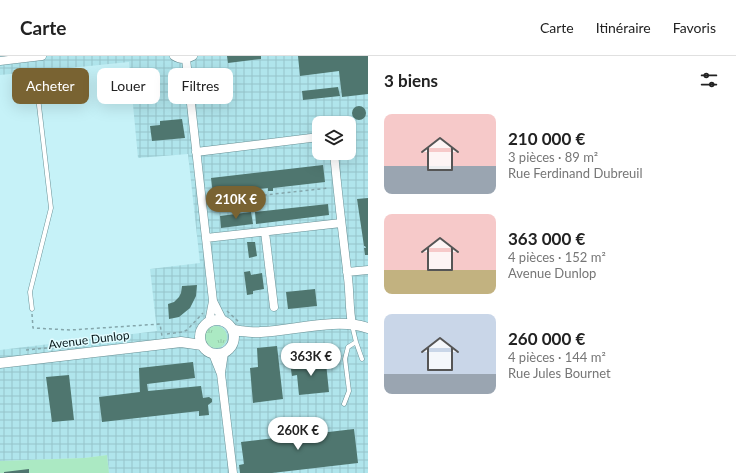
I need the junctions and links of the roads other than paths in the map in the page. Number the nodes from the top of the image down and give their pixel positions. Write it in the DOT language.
graph roads {
  1 [pos="42,56"];
  2 [pos="174,56"];
  3 [pos="189,58"];
  4 [pos="0,61"];
  5 [pos="39,104"];
  6 [pos="312,138"];
  7 [pos="196,152"];
  8 [pos="335,160"];
  9 [pos="341,223"];
  10 [pos="265,232"];
  11 [pos="206,238"];
  12 [pos="368,270"];
  13 [pos="347,272"];
  14 [pos="274,307"];
  15 [pos="32,308"];
  16 [pos="214,310"];
  17 [pos="223,321"];
  18 [pos="209,322"];
  19 [pos="352,324"];
  20 [pos="237,327"];
  21 [pos="368,328"];
  22 [pos="201,332"];
  23 [pos="261,332"];
  24 [pos="234,341"];
  25 [pos="181,342"];
  26 [pos="356,342"];
  27 [pos="202,345"];
  28 [pos="224,353"];
  29 [pos="214,354"];
  30 [pos="362,359"];
  31 [pos="0,363"];
  32 [pos="221,374"];
  33 [pos="344,404"];
  34 [pos="233,473"];
  1 -- 4 [label="street"];
  2 -- 3 [label="street"];
  3 -- 7 [label="street"];
  5 -- 15 [label="lane"];
  6 -- 7 [label="street"];
  7 -- 11 [label="street"];
  8 -- 9 [label="street"];
  9 -- 10 [label="street"];
  9 -- 13 [label="street"];
  10 -- 11 [label="street"];
  10 -- 14 [label="street"];
  11 -- 16 [label="street"];
  12 -- 13 [label="street"];
  13 -- 19 [label="street"];
  16 -- 17 [label="street"];
  16 -- 18 [label="street"];
  17 -- 18 [label="street"];
  17 -- 20 [label="street"];
  18 -- 22 [label="street"];
  19 -- 21 [label="street"];
  19 -- 23 [label="street"];
  19 -- 26 [label="lane"];
  20 -- 23 [label="street"];
  20 -- 24 [label="street"];
  22 -- 25 [label="street, Avenue Dunlop"];
  22 -- 27 [label="street"];
  23 -- 24 [label="street"];
  24 -- 28 [label="street"];
  25 -- 27 [label="street, Avenue Dunlop"];
  25 -- 31 [label="street, Avenue Dunlop"];
  26 -- 30 [label="lane"];
  26 -- 33 [label="lane"];
  27 -- 29 [label="street"];
  28 -- 29 [label="street"];
  28 -- 32 [label="street"];
  29 -- 32 [label="street"];
  32 -- 34 [label="street"];
}
